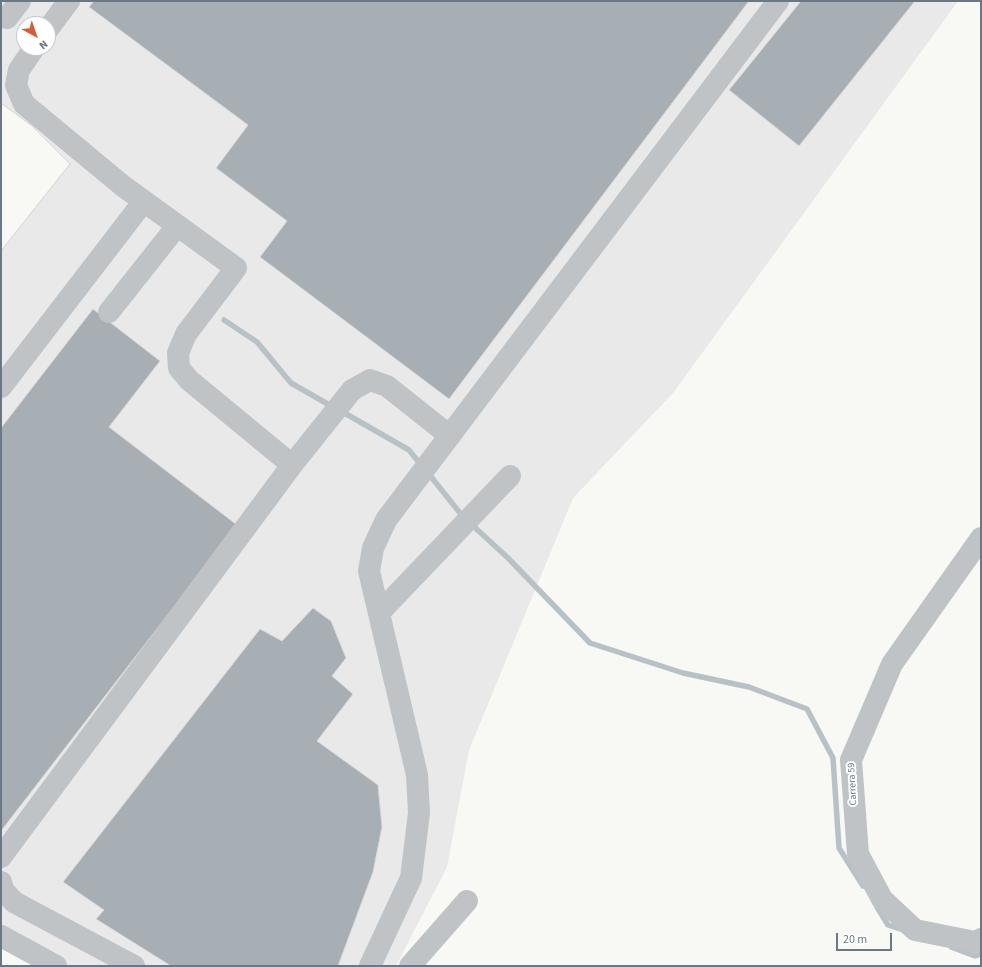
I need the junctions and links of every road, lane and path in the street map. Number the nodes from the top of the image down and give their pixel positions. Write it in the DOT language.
graph roads {
  1 [pos="20,1"];
  2 [pos="69,1"];
  3 [pos="778,1"];
  4 [pos="7,18"];
  5 [pos="56,18"];
  6 [pos="29,56"];
  7 [pos="144,201"];
  8 [pos="177,226"];
  9 [pos="109,312"];
  10 [pos="1,387"];
  11 [pos="450,436"];
  12 [pos="292,465"];
  13 [pos="510,476"];
  14 [pos="981,538"];
  15 [pos="379,613"];
  16 [pos="1,857"];
  17 [pos="1,882"];
  18 [pos="467,902"];
  19 [pos="1,936"];
  20 [pos="981,940"];
  21 [pos="56,966"];
  22 [pos="134,966"];
  23 [pos="370,966"];
  24 [pos="410,966"];
  1 -- 4 [label="street"];
  2 -- 5 [label="street"];
  3 -- 11 [label="street"];
  6 -- 7 [label="street"];
  7 -- 8 [label="street"];
  7 -- 10 [label="street"];
  8 -- 9 [label="street"];
  8 -- 12 [label="street"];
  11 -- 12 [label="street"];
  11 -- 15 [label="street"];
  12 -- 16 [label="street"];
  13 -- 15 [label="street"];
  14 -- 20 [label="street, Carrera 59"];
  15 -- 23 [label="street"];
  17 -- 22 [label="street"];
  18 -- 24 [label="street"];
  19 -- 21 [label="street"];
}
